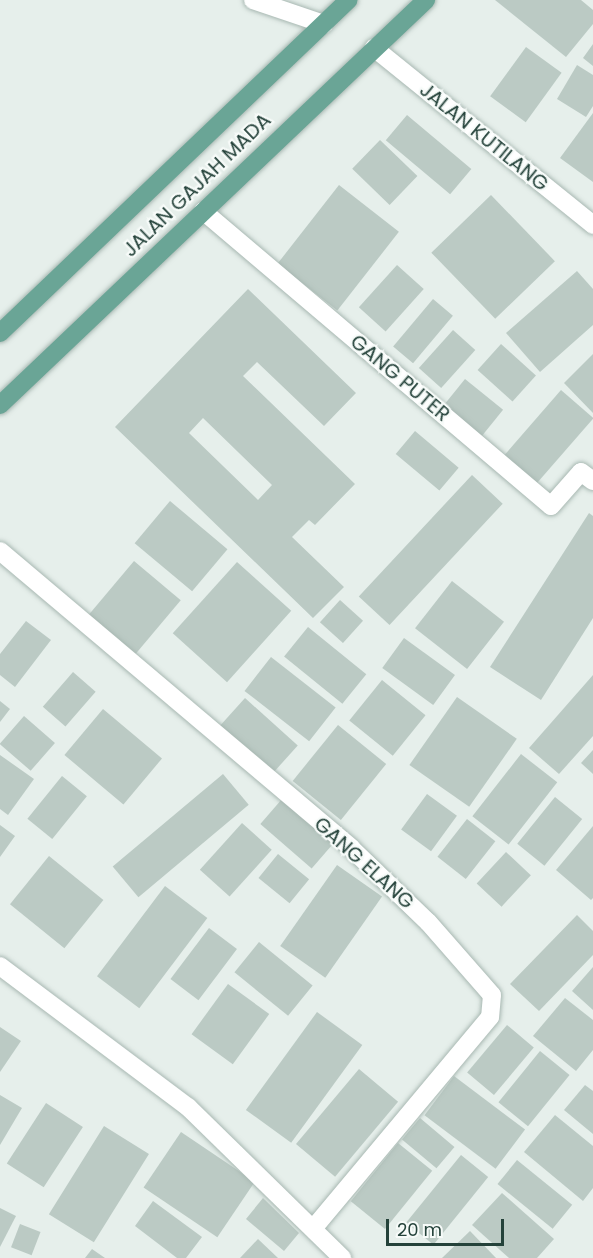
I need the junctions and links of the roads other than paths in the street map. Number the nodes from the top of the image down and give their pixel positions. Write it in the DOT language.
graph roads {
  1 [pos="253,0"];
  2 [pos="349,0"];
  3 [pos="426,0"];
  4 [pos="324,24"];
  5 [pos="374,48"];
  6 [pos="203,211"];
  7 [pos="593,225"];
  8 [pos="0,333"];
  9 [pos="0,405"];
  10 [pos="593,481"];
  11 [pos="0,551"];
  12 [pos="0,966"];
  13 [pos="315,1226"];
  14 [pos="342,1258"];
  1 -- 4 [label="street"];
  2 -- 4 [label="main road, JALAN GAJAH MADA"];
  3 -- 5 [label="main road, JALAN GAJAH MADA"];
  4 -- 8 [label="main road, JALAN GAJAH MADA"];
  5 -- 6 [label="main road, JALAN GAJAH MADA"];
  5 -- 7 [label="street, JALAN KUTILANG"];
  6 -- 9 [label="main road, JALAN GAJAH MADA"];
  6 -- 10 [label="street, GANG PUTER"];
  11 -- 13 [label="street, GANG ELANG"];
  12 -- 13 [label="street"];
  13 -- 14 [label="street"];
}
